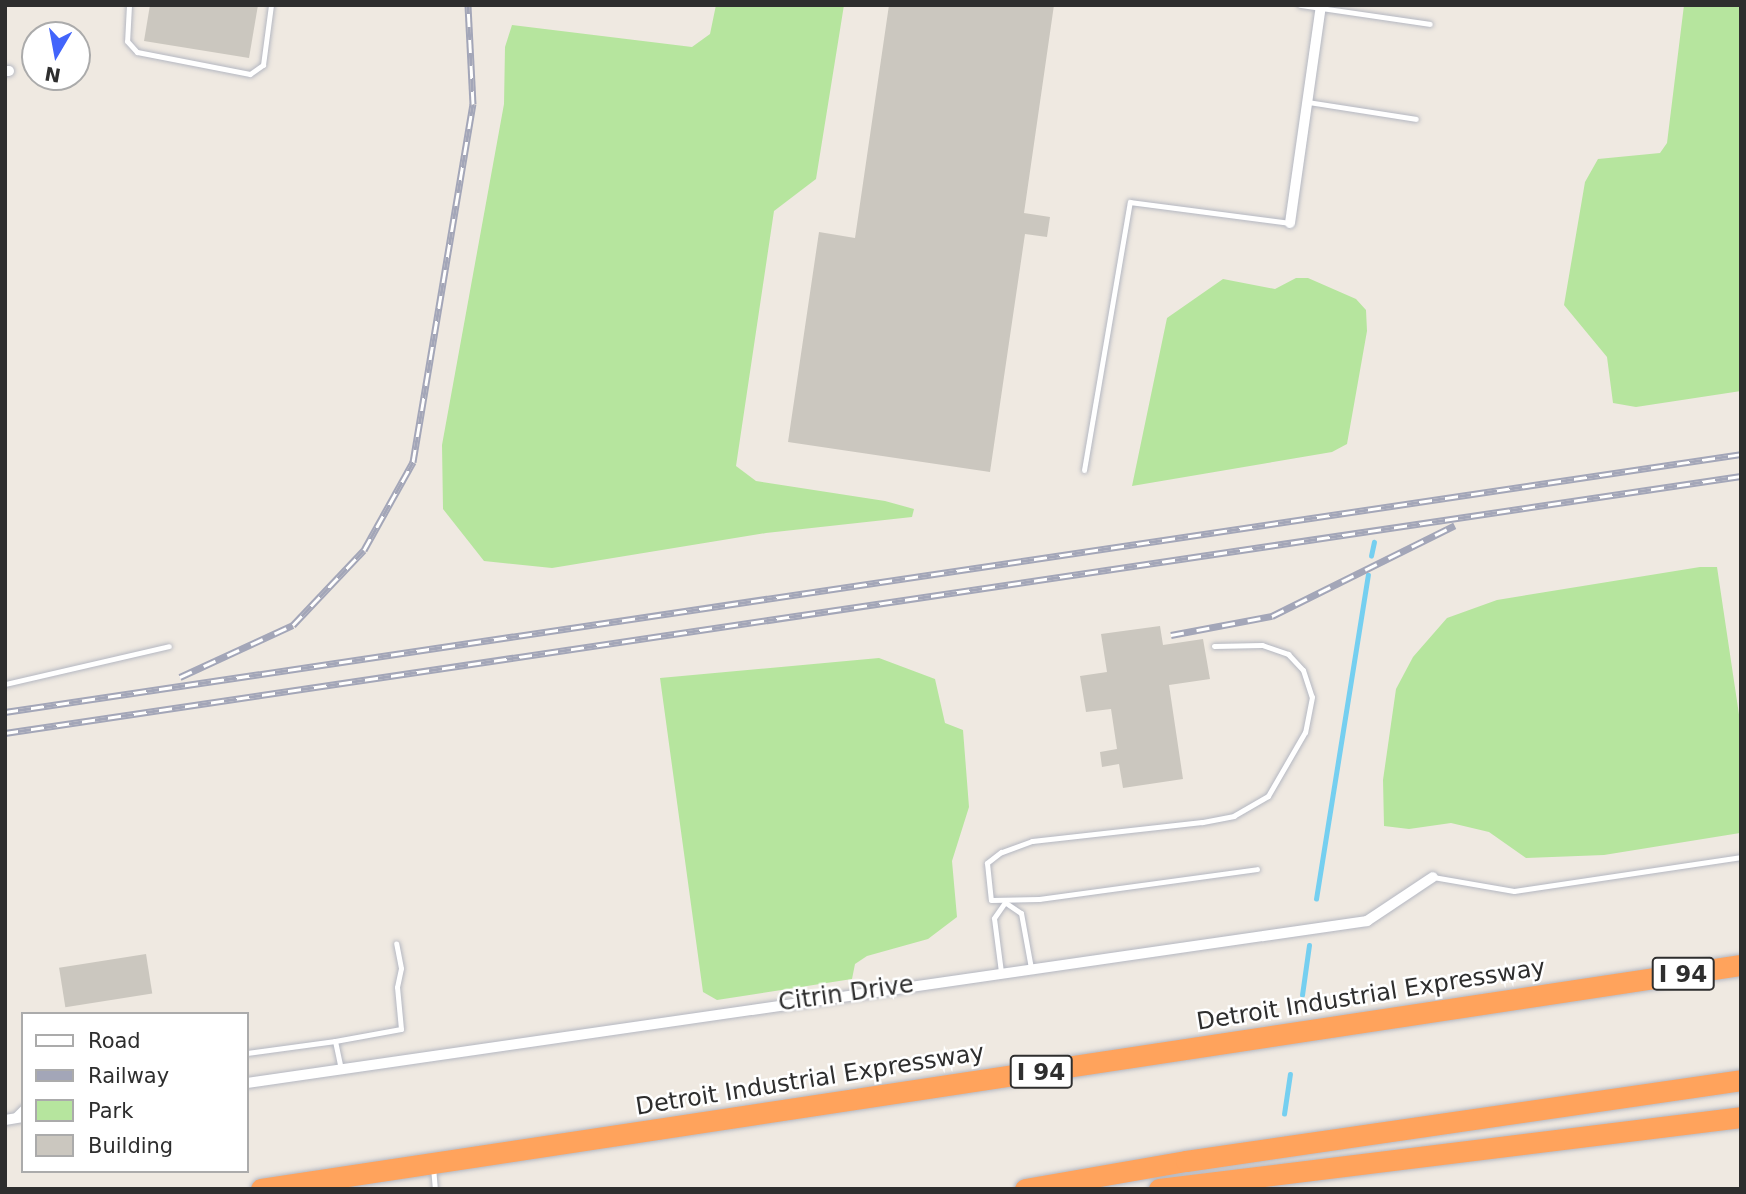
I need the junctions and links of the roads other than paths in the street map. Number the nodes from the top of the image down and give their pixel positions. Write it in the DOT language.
graph roads {
  1 [pos="129,5"];
  2 [pos="271,5"];
  3 [pos="1300,5"];
  4 [pos="1321,7"];
  5 [pos="1430,24"];
  6 [pos="1306,102"];
  7 [pos="1416,118"];
  8 [pos="1290,223"];
  9 [pos="1084,470"];
  10 [pos="169,646"];
  11 [pos="1214,646"];
  12 [pos="5,684"];
  13 [pos="1741,858"];
  14 [pos="1257,869"];
  15 [pos="1433,877"];
  16 [pos="1005,902"];
  17 [pos="396,943"];
  18 [pos="1741,965"];
  19 [pos="1031,968"];
  20 [pos="1001,972"];
  21 [pos="335,1041"];
  22 [pos="248,1054"];
  23 [pos="341,1069"];
  24 [pos="1741,1080"];
  25 [pos="248,1083"];
  26 [pos="1735,1120"];
  27 [pos="433,1163"];
  28 [pos="261,1189"];
  29 [pos="435,1189"];
  30 [pos="1025,1189"];
  31 [pos="1159,1189"];
  1 -- 2 [label="lane"];
  3 -- 4 [label="lane"];
  4 -- 5 [label="lane"];
  4 -- 6 [label="street"];
  6 -- 7 [label="lane"];
  6 -- 8 [label="street"];
  8 -- 9 [label="lane"];
  10 -- 12 [label="lane"];
  11 -- 16 [label="lane"];
  13 -- 15 [label="lane"];
  14 -- 16 [label="lane"];
  15 -- 19 [label="street, Citrin Drive"];
  16 -- 19 [label="lane"];
  16 -- 20 [label="lane"];
  17 -- 21 [label="lane"];
  18 -- 27 [label="highway, Detroit Industrial Expressway / I 94"];
  19 -- 20 [label="street, Citrin Drive"];
  20 -- 23 [label="street, Citrin Drive"];
  21 -- 22 [label="lane"];
  21 -- 23 [label="lane"];
  23 -- 25 [label="street, Citrin Drive"];
  24 -- 30 [label="highway"];
  26 -- 31 [label="highway"];
  27 -- 28 [label="highway, Detroit Industrial Expressway / I 94"];
  27 -- 29 [label="lane"];
}
